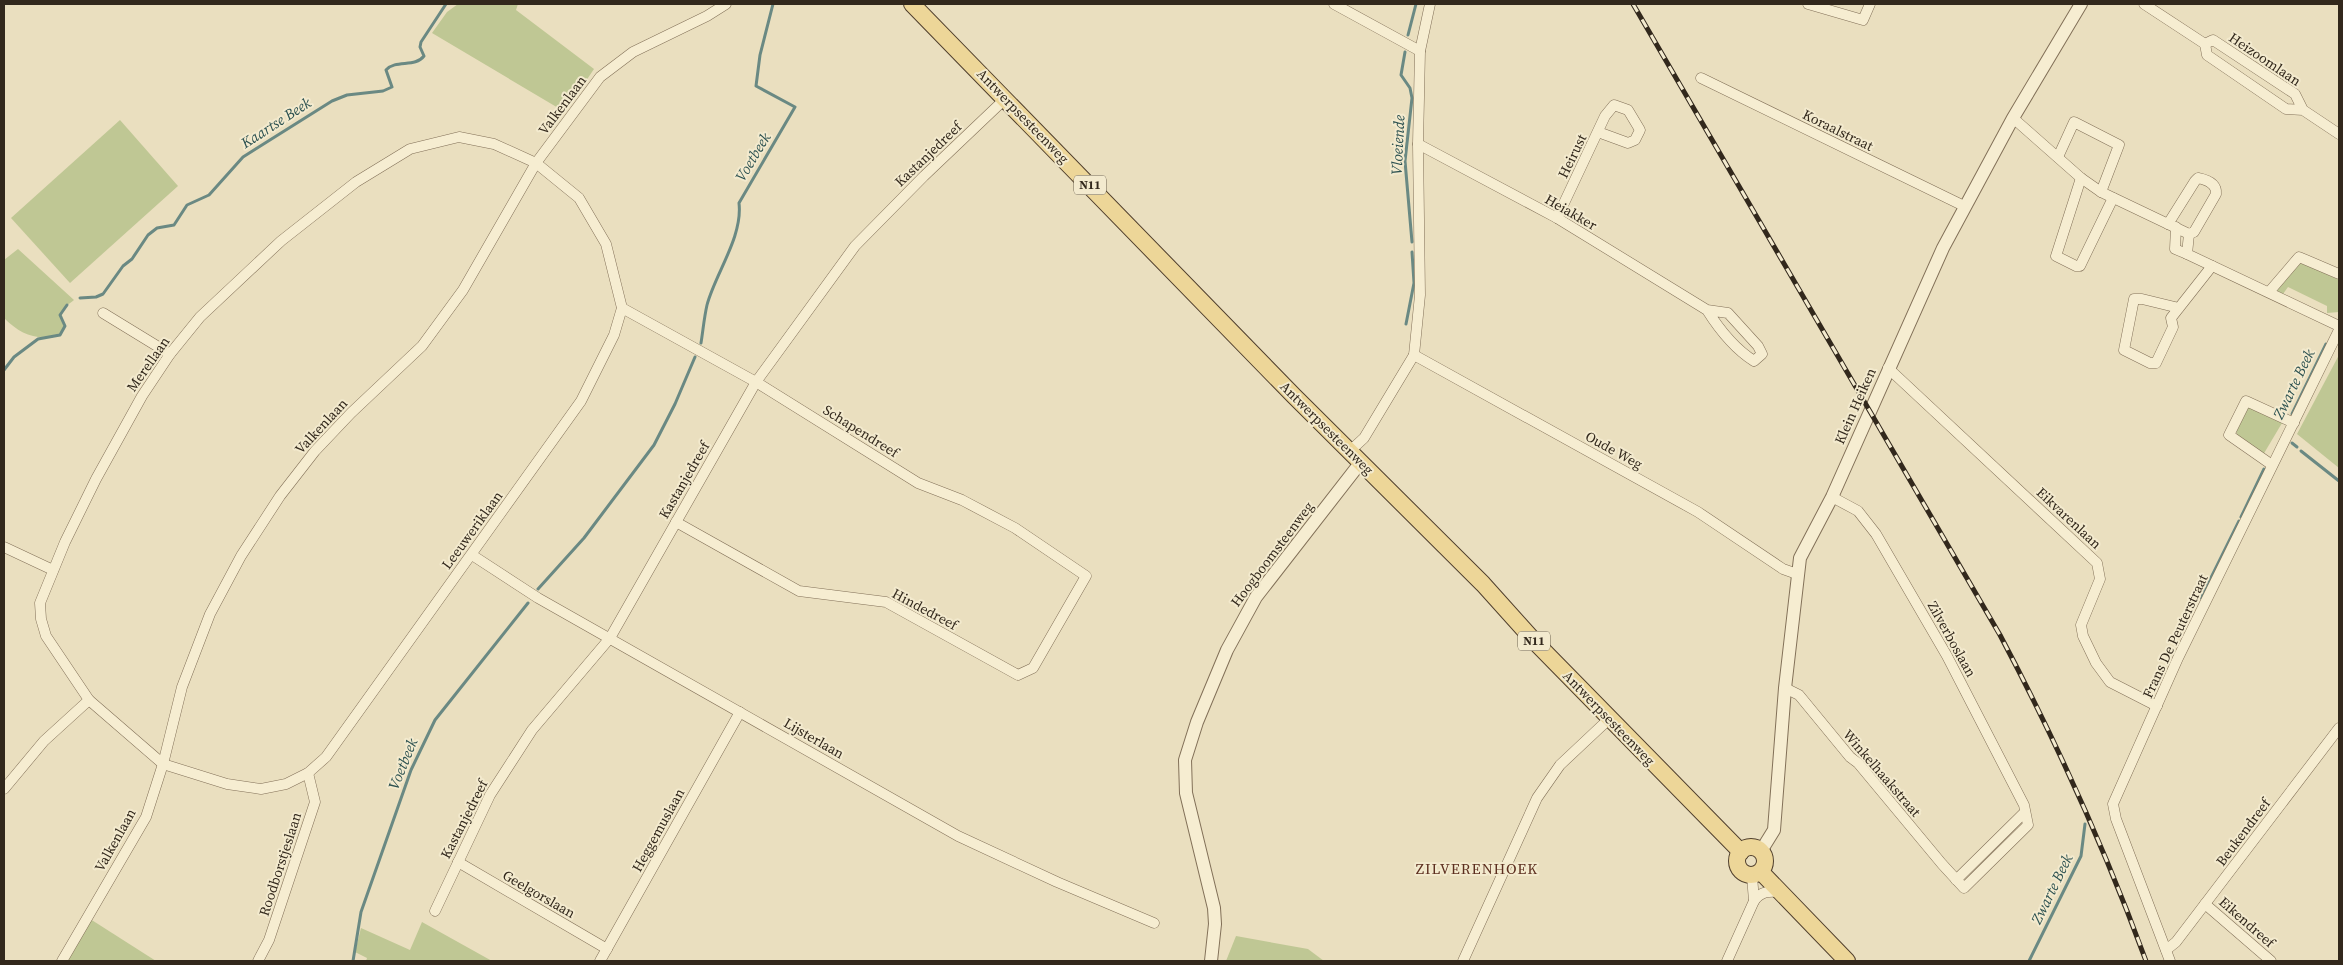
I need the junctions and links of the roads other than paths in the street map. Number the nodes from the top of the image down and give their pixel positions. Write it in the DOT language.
graph roads {
  1 [pos="726,4"];
  2 [pos="912,4"];
  3 [pos="1334,4"];
  4 [pos="1430,4"];
  5 [pos="1808,4"];
  6 [pos="1870,4"];
  7 [pos="2081,4"];
  8 [pos="2144,4"];
  9 [pos="2205,44"];
  10 [pos="1420,51"];
  11 [pos="1701,78"];
  12 [pos="1006,98"];
  13 [pos="2303,110"];
  14 [pos="2013,118"];
  15 [pos="1598,132"];
  16 [pos="2339,134"];
  17 [pos="1418,144"];
  18 [pos="2058,157"];
  19 [pos="536,163"];
  20 [pos="2081,178"];
  21 [pos="2100,192"];
  22 [pos="2113,198"];
  23 [pos="1964,206"];
  24 [pos="1557,218"];
  25 [pos="2172,226"];
  26 [pos="2189,234"];
  27 [pos="2187,254"];
  28 [pos="2212,266"];
  29 [pos="2339,274"];
  30 [pos="2269,292"];
  31 [pos="622,308"];
  32 [pos="2179,308"];
  33 [pos="1707,310"];
  34 [pos="102,313"];
  35 [pos="2339,326"];
  36 [pos="2339,330"];
  37 [pos="170,354"];
  38 [pos="1414,354"];
  39 [pos="1888,368"];
  40 [pos="756,382"];
  41 [pos="2294,423"];
  42 [pos="1355,457"];
  43 [pos="2272,465"];
  44 [pos="1832,497"];
  45 [pos="676,522"];
  46 [pos="4,547"];
  47 [pos="472,556"];
  48 [pos="53,570"];
  49 [pos="1797,574"];
  50 [pos="1086,576"];
  51 [pos="610,638"];
  52 [pos="1785,688"];
  53 [pos="89,700"];
  54 [pos="2157,706"];
  55 [pos="740,712"];
  56 [pos="1610,718"];
  57 [pos="2339,728"];
  58 [pos="163,764"];
  59 [pos="308,773"];
  60 [pos="4,789"];
  61 [pos="1761,851"];
  62 [pos="1741,852"];
  63 [pos="458,862"];
  64 [pos="1757,874"];
  65 [pos="1956,880"];
  66 [pos="1780,892"];
  67 [pos="1754,901"];
  68 [pos="2205,904"];
  69 [pos="435,911"];
  70 [pos="1154,923"];
  71 [pos="607,949"];
  72 [pos="2166,950"];
  73 [pos="62,961"];
  74 [pos="258,961"];
  75 [pos="600,961"];
  76 [pos="1211,961"];
  77 [pos="1463,961"];
  78 [pos="1727,961"];
  79 [pos="1848,961"];
  80 [pos="2170,961"];
  81 [pos="2271,961"];
  1 -- 19 [label="street, Valkenlaan"];
  2 -- 12 [label="main road, Antwerpsesteenweg / N11"];
  3 -- 10 [label="street"];
  4 -- 10 [label="street"];
  5 -- 6 [label="street"];
  7 -- 14 [label="street, Klein Heiken"];
  8 -- 9 [label="street, Heizoomlaan"];
  9 -- 13 [label="street, Heizoomlaan"];
  9 -- 13 [label="street, Heizoomlaan"];
  10 -- 17 [label="street"];
  11 -- 23 [label="street, Koraalstraat"];
  12 -- 40 [label="street, Kastanjedreef"];
  12 -- 42 [label="main road, Antwerpsesteenweg / N11"];
  13 -- 16 [label="street, Heizoomlaan"];
  14 -- 18 [label="street"];
  14 -- 23 [label="street, Klein Heiken"];
  15 -- 24 [label="street, Heirust"];
  17 -- 24 [label="street, Heiakker"];
  17 -- 38 [label="street"];
  18 -- 20 [label="street"];
  18 -- 21 [label="street"];
  19 -- 31 [label="street"];
  19 -- 37 [label="street, Merellaan"];
  19 -- 58 [label="street, Valkenlaan"];
  20 -- 21 [label="street"];
  20 -- 22 [label="street"];
  21 -- 22 [label="street"];
  22 -- 25 [label="street"];
  23 -- 39 [label="street, Klein Heiken"];
  24 -- 33 [label="street, Heiakker"];
  25 -- 26 [label="street"];
  25 -- 26 [label="street"];
  25 -- 27 [label="street"];
  26 -- 27 [label="street"];
  27 -- 28 [label="street"];
  28 -- 30 [label="street"];
  28 -- 32 [label="street"];
  29 -- 30 [label="street"];
  30 -- 35 [label="street"];
  31 -- 40 [label="street, Schapendreef"];
  31 -- 47 [label="street, Leeuweriklaan"];
  32 -- 32 [label="street"];
  33 -- 33 [label="street, Heiakker"];
  34 -- 37 [label="street"];
  36 -- 41 [label="street, Frans De Peuterstraat"];
  37 -- 48 [label="street, Merellaan"];
  38 -- 42 [label="street"];
  38 -- 49 [label="street, Oude Weg"];
  39 -- 44 [label="street, Klein Heiken"];
  39 -- 54 [label="street, Eikvarenlaan"];
  40 -- 45 [label="street, Kastanjedreef"];
  40 -- 50 [label="street, Schapendreef"];
  41 -- 43 [label="street, Frans De Peuterstraat"];
  41 -- 43 [label="street"];
  42 -- 56 [label="main road, Antwerpsesteenweg / N11"];
  42 -- 76 [label="street, Hoogboomsteenweg"];
  43 -- 54 [label="street, Frans De Peuterstraat"];
  44 -- 49 [label="street, Klein Heiken"];
  44 -- 65 [label="street, Zilverboslaan"];
  45 -- 50 [label="street, Hindedreef"];
  45 -- 51 [label="street, Kastanjedreef"];
  46 -- 48 [label="street"];
  47 -- 51 [label="street, Lijsterlaan"];
  47 -- 59 [label="street, Leeuweriklaan"];
  48 -- 53 [label="street, Merellaan"];
  49 -- 52 [label="street, Klein Heiken"];
  51 -- 55 [label="street, Lijsterlaan"];
  51 -- 63 [label="street, Kastanjedreef"];
  52 -- 61 [label="street, Klein Heiken"];
  52 -- 65 [label="street, Winkelhaakstraat"];
  53 -- 58 [label="street, Merellaan"];
  53 -- 60 [label="street"];
  54 -- 72 [label="street, Frans De Peuterstraat"];
  55 -- 70 [label="street, Lijsterlaan"];
  55 -- 71 [label="street, Heggemuslaan"];
  56 -- 62 [label="main road, Antwerpsesteenweg / N11"];
  56 -- 77 [label="street"];
  57 -- 68 [label="street, Beukendreef"];
  58 -- 59 [label="street, Leeuweriklaan"];
  58 -- 73 [label="street, Valkenlaan"];
  59 -- 74 [label="street, Roodborstjeslaan"];
  61 -- 62 [label="main road"];
  61 -- 64 [label="main road"];
  62 -- 64 [label="main road"];
  63 -- 69 [label="street, Kastanjedreef"];
  63 -- 71 [label="street, Geelgorslaan"];
  64 -- 66 [label="main road"];
  64 -- 67 [label="street"];
  66 -- 67 [label="street"];
  66 -- 79 [label="main road"];
  67 -- 78 [label="street"];
  68 -- 72 [label="street, Beukendreef"];
  68 -- 81 [label="street, Eikendreef"];
  71 -- 75 [label="street, Heggemuslaan"];
  72 -- 80 [label="street, Frans De Peuterstraat"];
}
